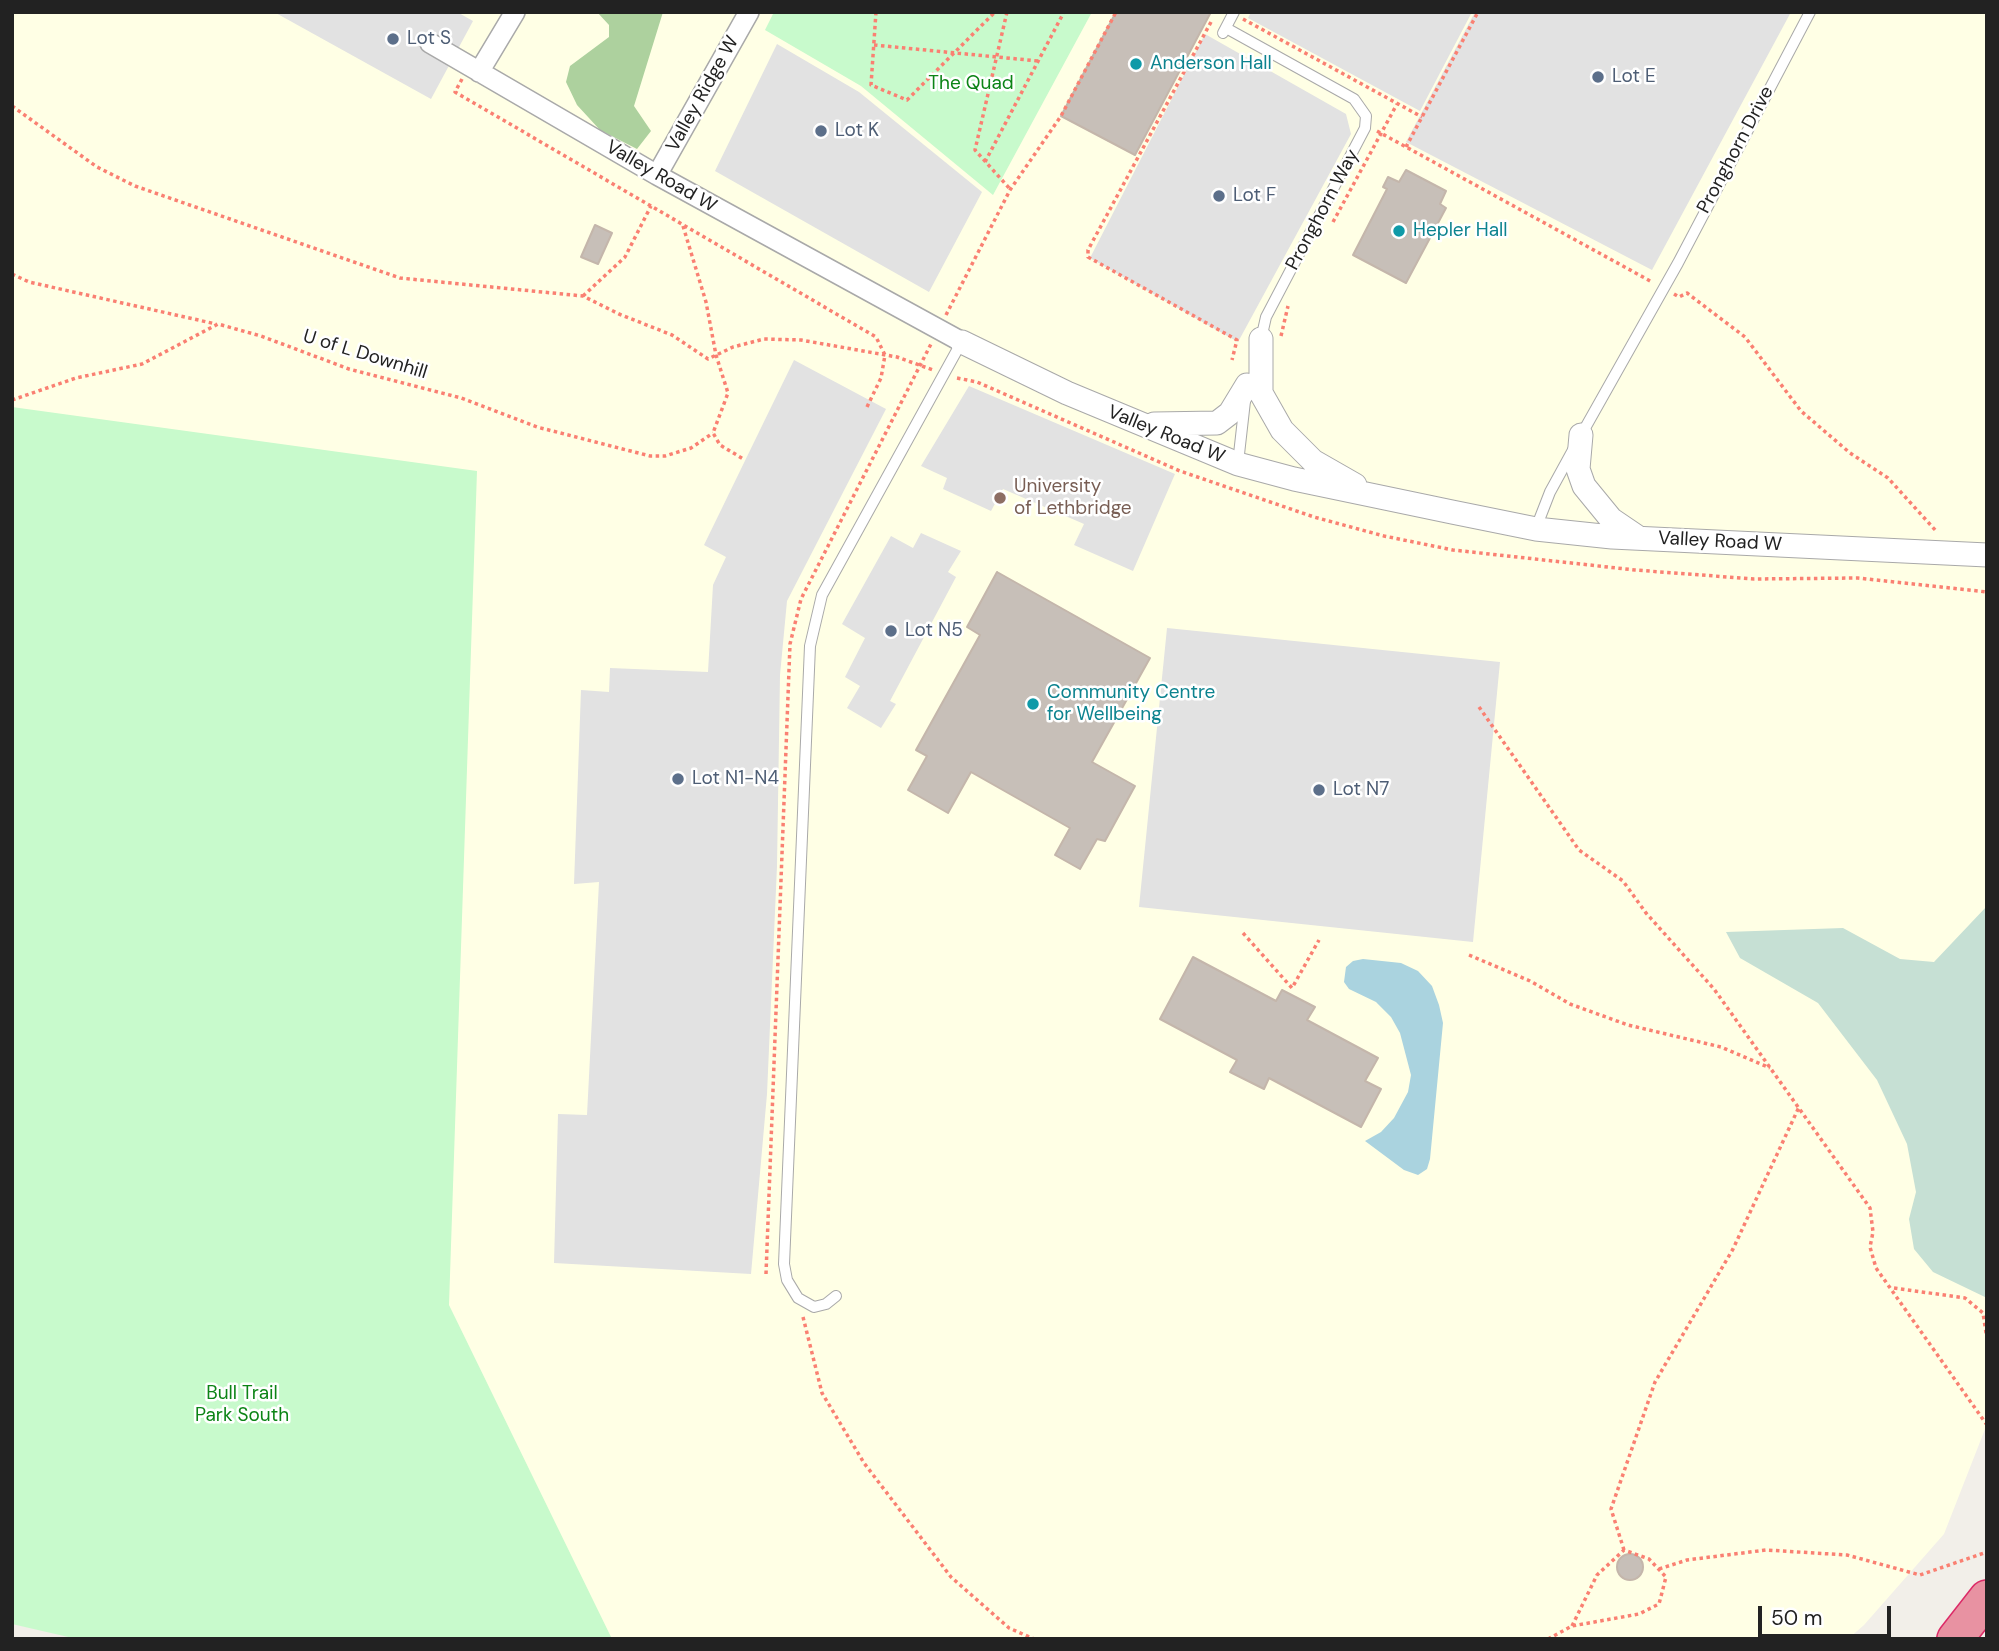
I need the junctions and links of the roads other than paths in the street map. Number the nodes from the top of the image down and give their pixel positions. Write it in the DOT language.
graph roads {
  1 [pos="515,12"];
  2 [pos="749,12"];
  3 [pos="1810,12"];
  4 [pos="1234,13"];
  5 [pos="430,43"];
  6 [pos="479,72"];
  7 [pos="657,175"];
  8 [pos="1271,338"];
  9 [pos="962,342"];
  10 [pos="1247,385"];
  11 [pos="1134,422"];
  12 [pos="1581,435"];
  13 [pos="1238,464"];
  14 [pos="1376,497"];
  15 [pos="1536,529"];
  16 [pos="1639,538"];
  17 [pos="1987,555"];
  18 [pos="836,1296"];
  19 [pos="1987,1598"];
  20 [pos="1955,1639"];
  1 -- 6 [label="street"];
  2 -- 7 [label="street, Valley Ridge W"];
  3 -- 12 [label="lane, Pronghorn Drive"];
  4 -- 8 [label="lane, Pronghorn Way"];
  5 -- 6 [label="street, Valley Road W"];
  6 -- 7 [label="street, Valley Road W"];
  7 -- 9 [label="street, Valley Road W"];
  8 -- 10 [label="lane, Pronghorn Way"];
  8 -- 14 [label="street"];
  9 -- 11 [label="street, Valley Road W"];
  9 -- 18 [label="lane"];
  10 -- 11 [label="street"];
  10 -- 13 [label="lane, Pronghorn Way"];
  11 -- 13 [label="street, Valley Road W"];
  12 -- 15 [label="lane, Pronghorn Drive"];
  12 -- 16 [label="street"];
  13 -- 14 [label="street, Valley Road W"];
  14 -- 15 [label="street, Valley Road W"];
  15 -- 16 [label="street, Valley Road W"];
  16 -- 17 [label="street, Valley Road W"];
  19 -- 20 [label="highway"];
}
